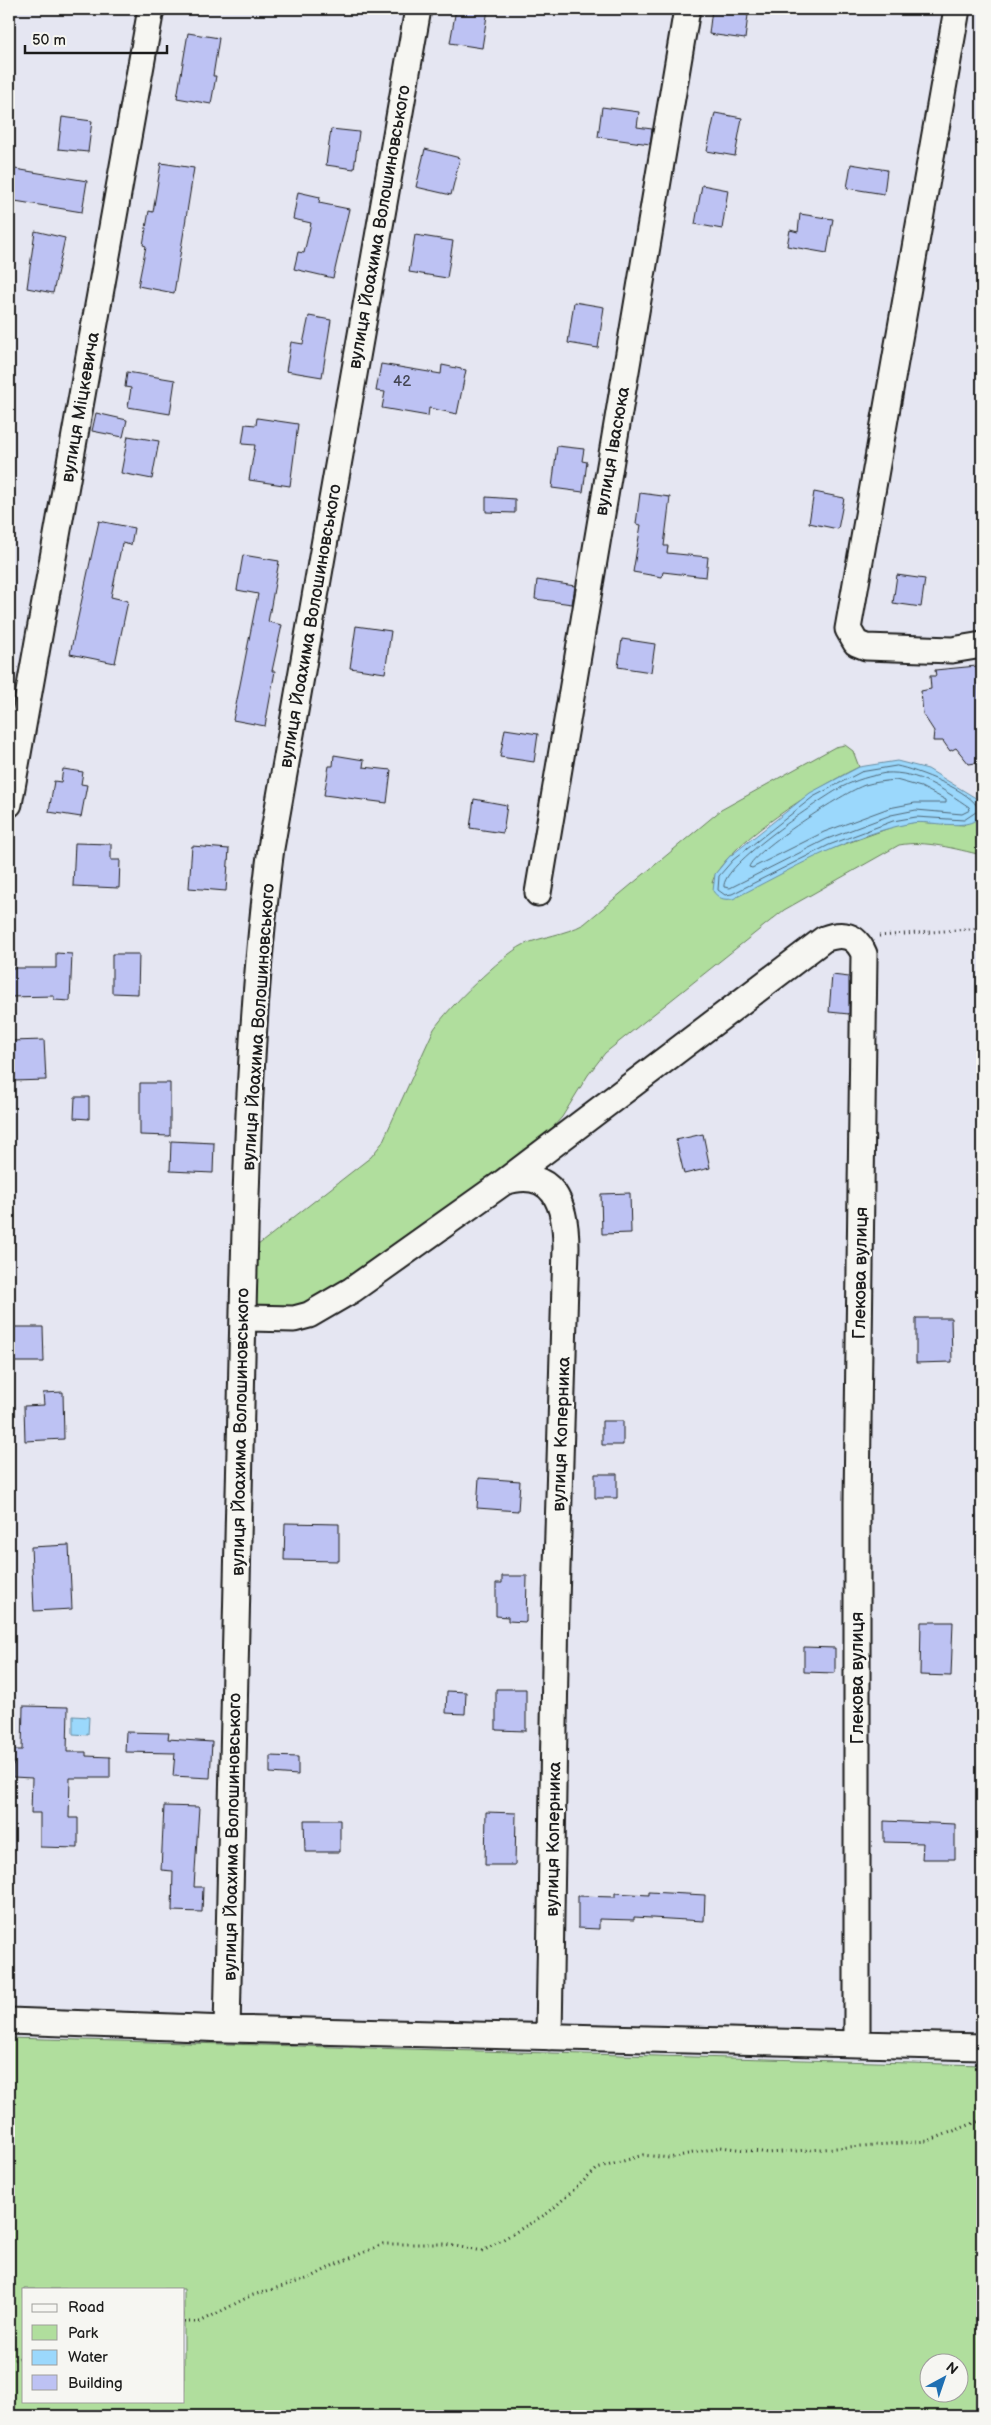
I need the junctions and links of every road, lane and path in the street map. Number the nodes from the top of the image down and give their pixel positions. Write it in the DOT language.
graph roads {
  1 [pos="151,9"];
  2 [pos="418,9"];
  3 [pos="687,9"];
  4 [pos="957,9"];
  5 [pos="982,646"];
  6 [pos="9,804"];
  7 [pos="538,893"];
  8 [pos="982,928"];
  9 [pos="853,938"];
  10 [pos="504,1182"];
  11 [pos="242,1318"];
  12 [pos="9,2021"];
  13 [pos="228,2029"];
  14 [pos="549,2037"];
  15 [pos="857,2043"];
  16 [pos="982,2047"];
  17 [pos="982,2120"];
  18 [pos="185,2322"];
  19 [pos="22,2358"];
  20 [pos="9,2361"];
  1 -- 6 [label="street, вулиця Міцкевича"];
  2 -- 11 [label="street, вулиця Йоахима Волошиновського"];
  3 -- 7 [label="street, вулиця Івасюка"];
  4 -- 5 [label="street"];
  8 -- 9 [label="path"];
  9 -- 10 [label="street"];
  9 -- 15 [label="street, Глекова вулиця"];
  10 -- 11 [label="street, вулиця Коперника"];
  10 -- 14 [label="street, вулиця Коперника"];
  11 -- 13 [label="street, вулиця Йоахима Волошиновського"];
  12 -- 13 [label="street"];
  13 -- 14 [label="street"];
  14 -- 15 [label="street"];
  15 -- 16 [label="street"];
  17 -- 18 [label="path"];
  19 -- 20 [label="path"];
}
